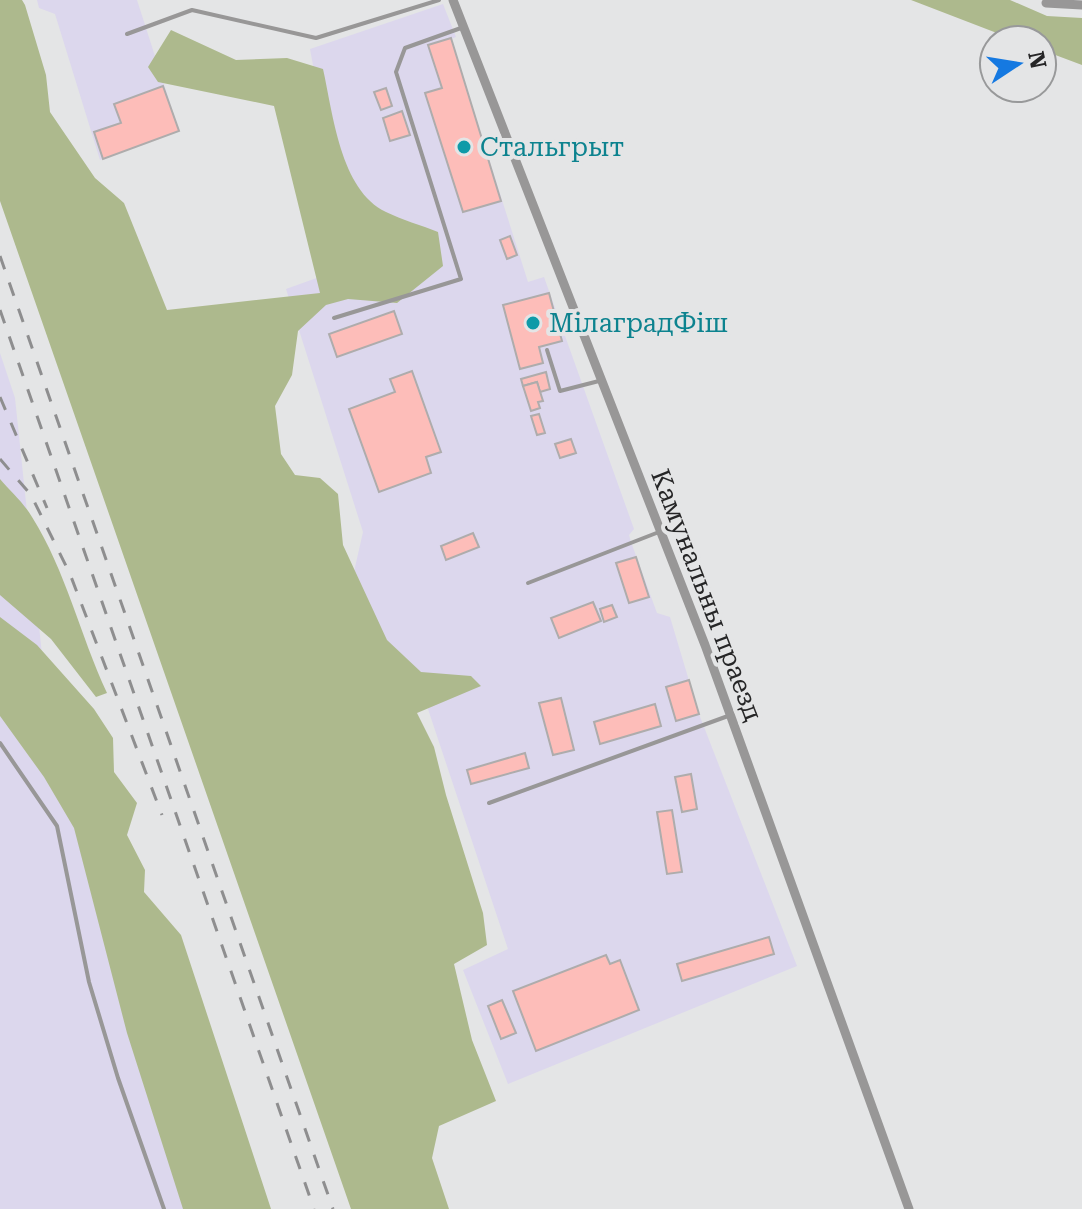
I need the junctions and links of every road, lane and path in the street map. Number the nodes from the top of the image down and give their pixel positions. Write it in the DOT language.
graph roads {
  1 [pos="439,0"];
  2 [pos="453,0"];
  3 [pos="1046,3"];
  4 [pos="1082,5"];
  5 [pos="463,27"];
  6 [pos="127,34"];
  7 [pos="334,318"];
  8 [pos="547,350"];
  9 [pos="601,381"];
  10 [pos="659,532"];
  11 [pos="528,583"];
  12 [pos="730,716"];
  13 [pos="0,743"];
  14 [pos="489,803"];
  15 [pos="164,1209"];
  16 [pos="909,1209"];
  1 -- 6 [label="lane"];
  2 -- 5 [label="street, Камунальны праезд"];
  3 -- 4 [label="street"];
  5 -- 7 [label="lane"];
  5 -- 9 [label="street, Камунальны праезд"];
  8 -- 9 [label="lane"];
  9 -- 10 [label="street, Камунальны праезд"];
  10 -- 11 [label="lane"];
  10 -- 12 [label="street, Камунальны праезд"];
  12 -- 14 [label="lane"];
  12 -- 16 [label="street, Камунальны праезд"];
  13 -- 15 [label="lane"];
}
